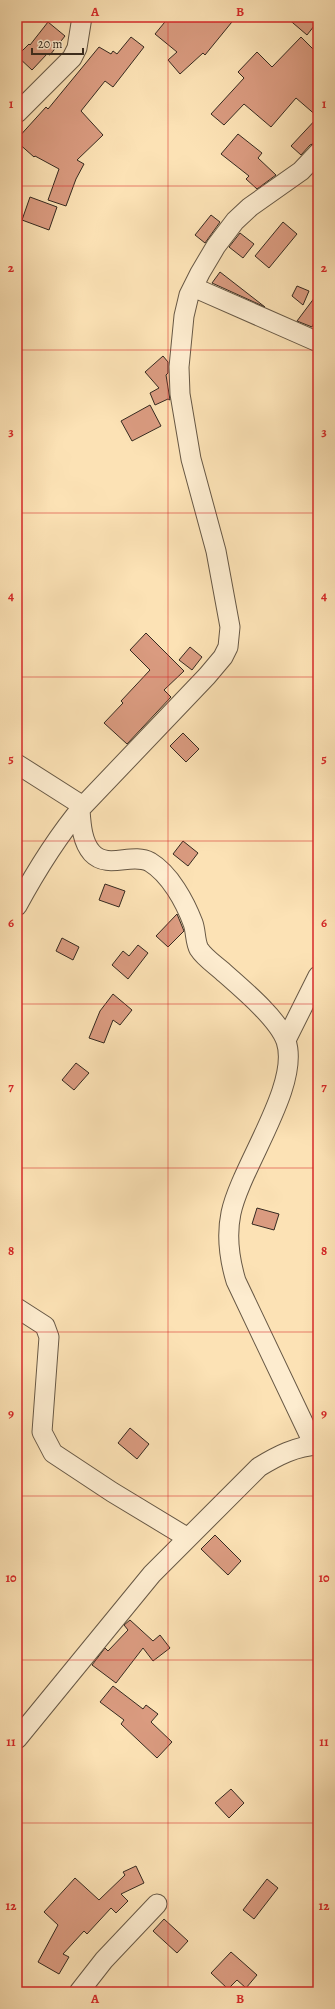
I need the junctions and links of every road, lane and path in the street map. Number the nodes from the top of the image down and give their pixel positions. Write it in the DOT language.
graph roads {
  1 [pos="82,17"];
  2 [pos="17,113"];
  3 [pos="318,153"];
  4 [pos="193,287"];
  5 [pos="318,342"];
  6 [pos="17,764"];
  7 [pos="82,808"];
  8 [pos="17,906"];
  9 [pos="318,976"];
  10 [pos="286,1040"];
  11 [pos="17,1308"];
  12 [pos="316,1445"];
  13 [pos="188,1538"];
  14 [pos="17,1739"];
  15 [pos="157,1904"];
  16 [pos="79,1992"];
  1 -- 2 [label="street"];
  3 -- 4 [label="street"];
  4 -- 5 [label="street"];
  4 -- 7 [label="street"];
  6 -- 7 [label="street"];
  7 -- 8 [label="street"];
  7 -- 10 [label="street"];
  9 -- 10 [label="street"];
  10 -- 12 [label="street"];
  11 -- 13 [label="street"];
  12 -- 13 [label="street"];
  13 -- 14 [label="street"];
  15 -- 16 [label="street"];
}
